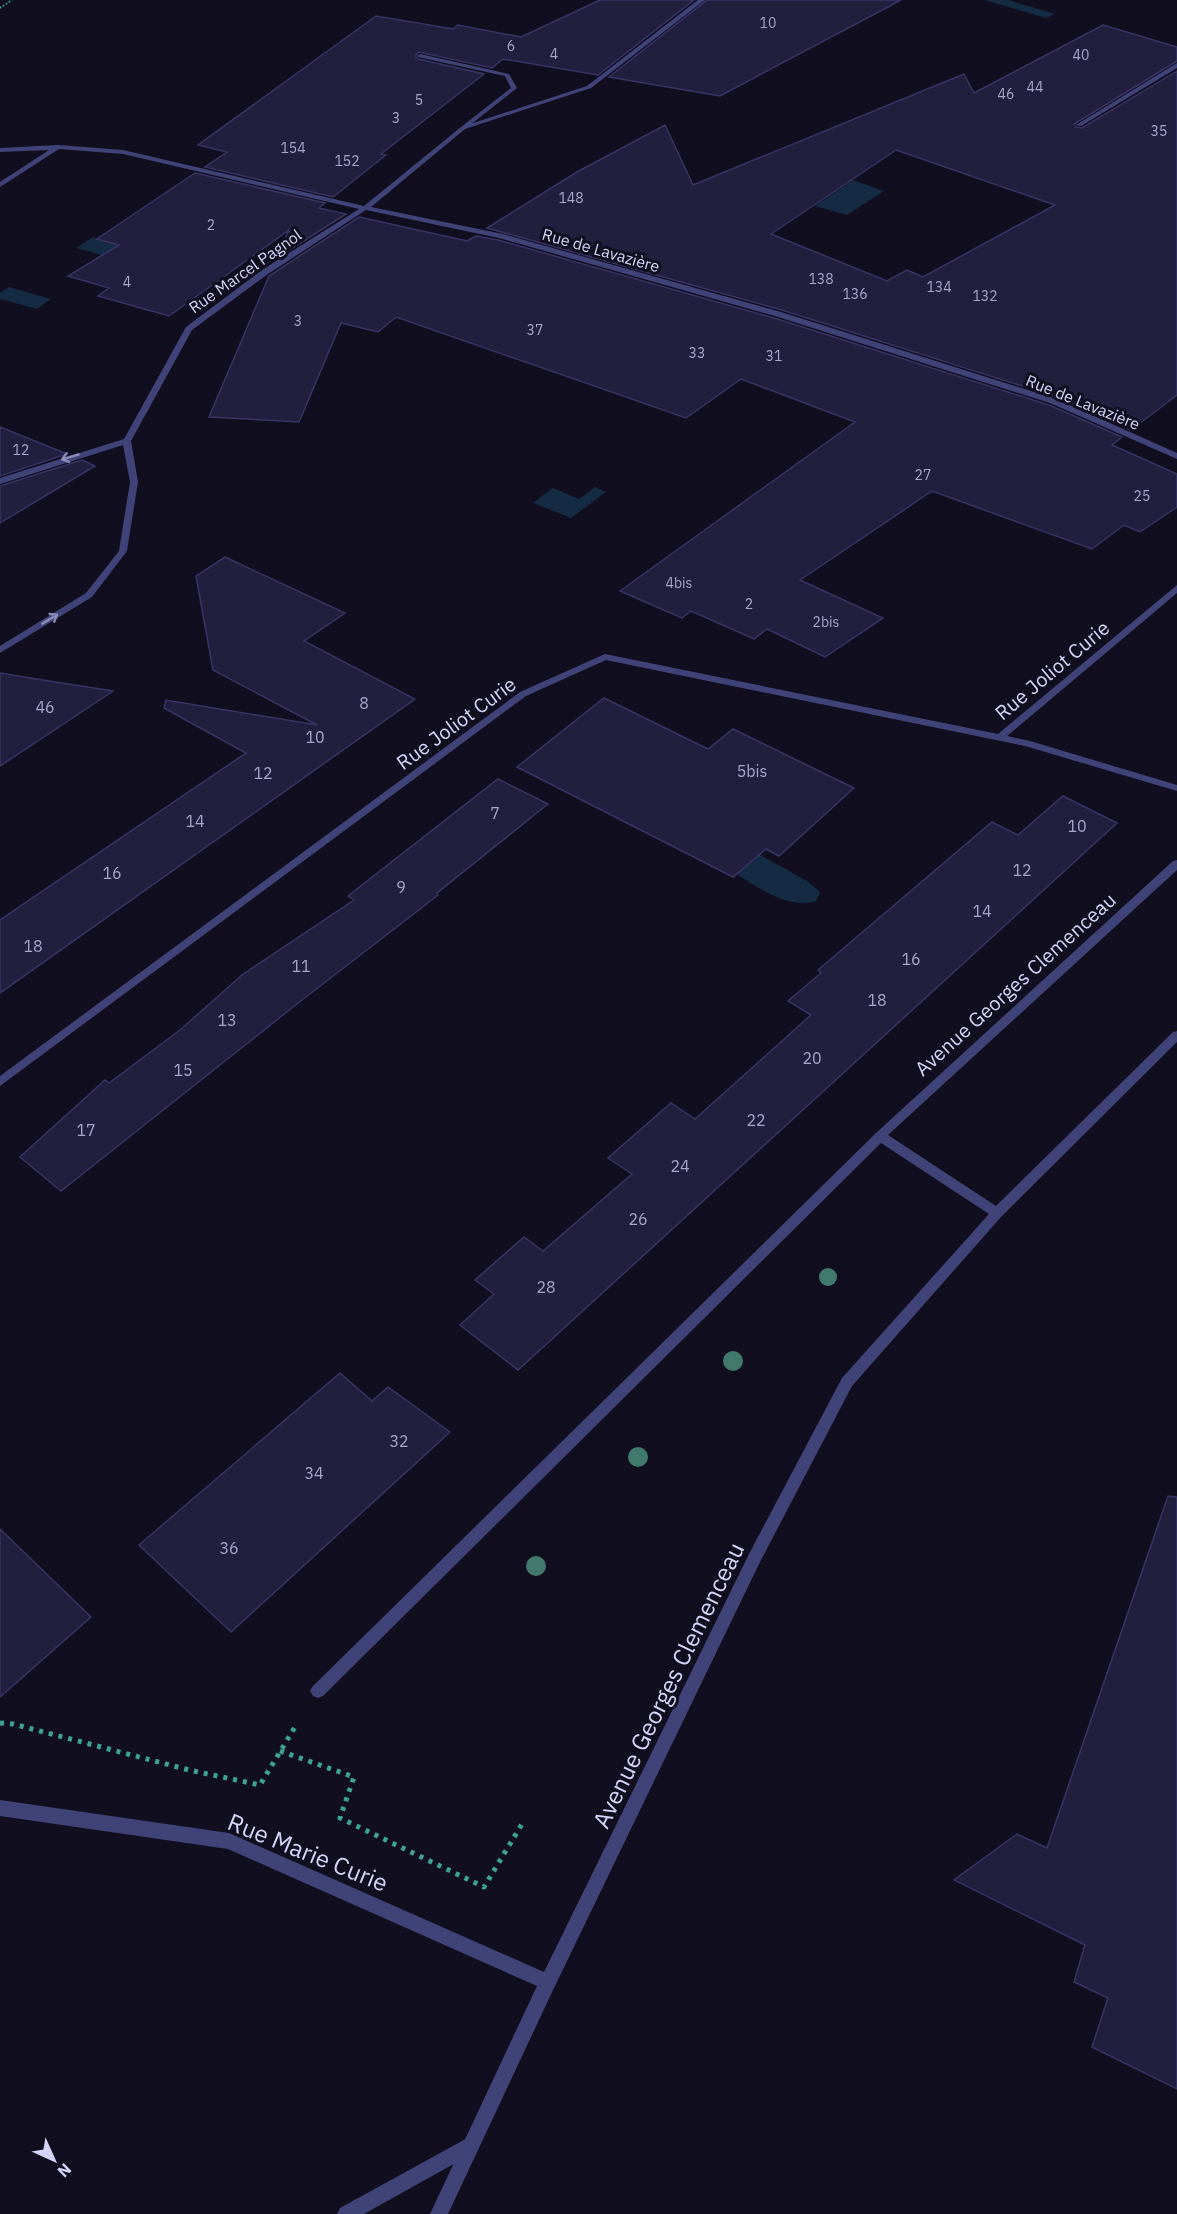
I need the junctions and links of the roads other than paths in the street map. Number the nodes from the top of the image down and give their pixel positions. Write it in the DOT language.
graph roads {
  1 [pos="702,0"];
  2 [pos="420,56"];
  3 [pos="1177,65"];
  4 [pos="1078,125"];
  5 [pos="463,128"];
  6 [pos="58,147"];
  7 [pos="0,150"];
  8 [pos="0,186"];
  9 [pos="365,208"];
  10 [pos="127,441"];
  11 [pos="1177,456"];
  12 [pos="0,480"];
  13 [pos="1177,588"];
  14 [pos="0,650"];
  15 [pos="999,738"];
  16 [pos="1177,788"];
  17 [pos="1177,864"];
  18 [pos="1177,1035"];
  19 [pos="0,1082"];
  20 [pos="880,1136"];
  21 [pos="996,1213"];
  22 [pos="318,1691"];
  23 [pos="0,1808"];
  24 [pos="548,1982"];
  25 [pos="471,2145"];
  26 [pos="346,2214"];
  27 [pos="439,2214"];
  1 -- 5 [label="street"];
  2 -- 5 [label="street, Rue Marcel Pagnol"];
  3 -- 4 [label="street"];
  5 -- 9 [label="street, Rue Marcel Pagnol"];
  6 -- 7 [label="street, Rue de Lavazière"];
  6 -- 8 [label="street"];
  6 -- 9 [label="street, Rue de Lavazière"];
  9 -- 10 [label="street, Rue Marcel Pagnol"];
  9 -- 11 [label="street, Rue de Lavazière"];
  10 -- 12 [label="street, one-way"];
  14 -- 10 [label="street, one-way"];
  13 -- 15 [label="street, Rue Joliot Curie"];
  15 -- 16 [label="street"];
  15 -- 19 [label="street, Rue Joliot Curie"];
  17 -- 20 [label="street, Avenue Georges Clemenceau"];
  18 -- 21 [label="street, Avenue Georges Clemenceau"];
  20 -- 21 [label="street"];
  20 -- 22 [label="street, Avenue Georges Clemenceau"];
  21 -- 24 [label="street, Avenue Georges Clemenceau"];
  23 -- 24 [label="street, Rue Marie Curie"];
  24 -- 25 [label="street, Avenue Georges Clemenceau"];
  25 -- 26 [label="street"];
  25 -- 27 [label="street, Avenue Georges Clemenceau"];
}
